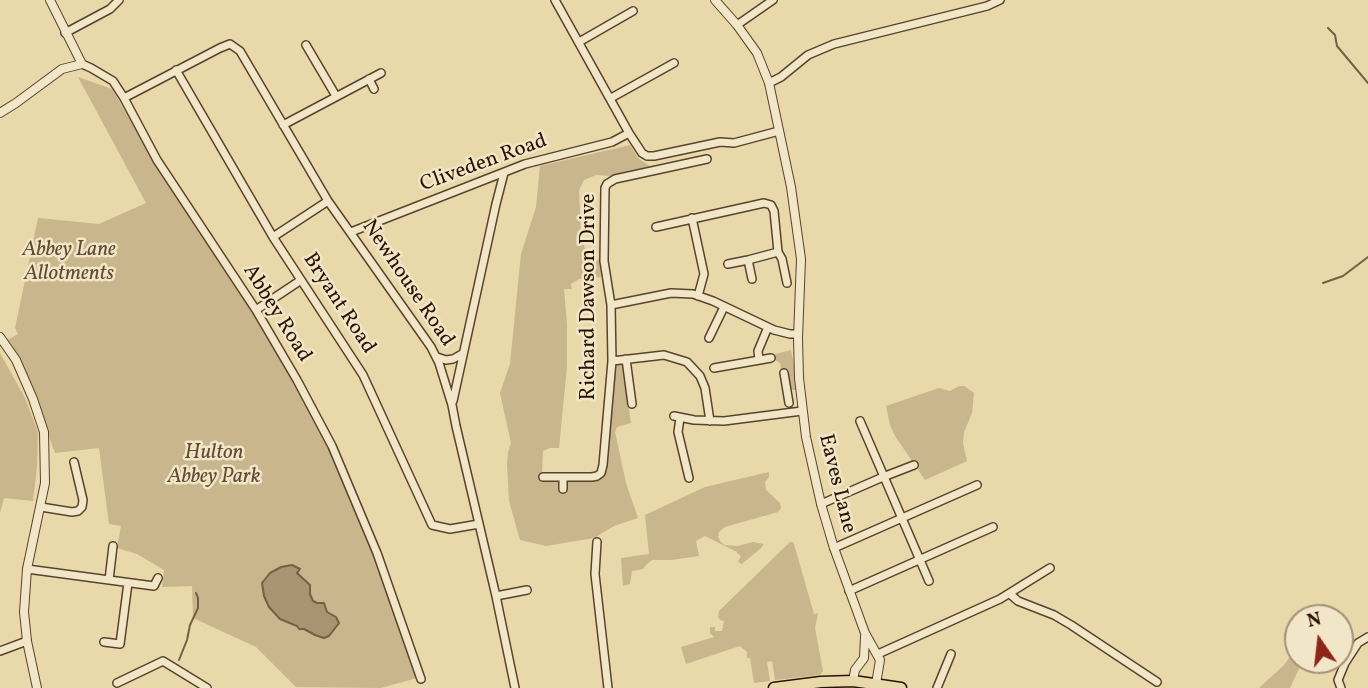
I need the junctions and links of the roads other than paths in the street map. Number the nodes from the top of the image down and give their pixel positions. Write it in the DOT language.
graph roads {
  1 [pos="50,0"];
  2 [pos="118,0"];
  3 [pos="555,0"];
  4 [pos="715,0"];
  5 [pos="773,0"];
  6 [pos="1000,0"];
  7 [pos="760,3"];
  8 [pos="633,11"];
  9 [pos="737,25"];
  10 [pos="65,33"];
  11 [pos="579,42"];
  12 [pos="306,46"];
  13 [pos="674,63"];
  14 [pos="82,64"];
  15 [pos="176,70"];
  16 [pos="381,73"];
  17 [pos="369,79"];
  18 [pos="769,83"];
  19 [pos="374,89"];
  20 [pos="335,96"];
  21 [pos="611,97"];
  22 [pos="124,98"];
  23 [pos="0,113"];
  24 [pos="283,125"];
  25 [pos="779,131"];
  26 [pos="629,133"];
  27 [pos="707,159"];
  28 [pos="504,173"];
  29 [pos="328,201"];
  30 [pos="692,218"];
  31 [pos="656,227"];
  32 [pos="351,232"];
  33 [pos="273,237"];
  34 [pos="778,252"];
  35 [pos="748,260"];
  36 [pos="728,264"];
  37 [pos="752,279"];
  38 [pos="300,280"];
  39 [pos="787,283"];
  40 [pos="698,296"];
  41 [pos="611,305"];
  42 [pos="724,307"];
  43 [pos="256,310"];
  44 [pos="768,327"];
  45 [pos="798,336"];
  46 [pos="0,337"];
  47 [pos="709,338"];
  48 [pos="462,354"];
  49 [pos="436,357"];
  50 [pos="771,358"];
  51 [pos="626,359"];
  52 [pos="759,360"];
  53 [pos="611,361"];
  54 [pos="714,368"];
  55 [pos="784,373"];
  56 [pos="800,393"];
  57 [pos="632,404"];
  58 [pos="452,405"];
  59 [pos="802,411"];
  60 [pos="710,421"];
  61 [pos="860,421"];
  62 [pos="74,462"];
  63 [pos="914,465"];
  64 [pos="543,477"];
  65 [pos="563,477"];
  66 [pos="883,477"];
  67 [pos="689,478"];
  68 [pos="977,485"];
  69 [pos="563,489"];
  70 [pos="821,504"];
  71 [pos="41,508"];
  72 [pos="902,518"];
  73 [pos="479,524"];
  74 [pos="993,527"];
  75 [pos="597,542"];
  76 [pos="113,546"];
  77 [pos="834,548"];
  78 [pos="920,560"];
  79 [pos="1050,568"];
  80 [pos="27,569"];
  81 [pos="158,578"];
  82 [pos="109,580"];
  83 [pos="929,581"];
  84 [pos="128,583"];
  85 [pos="527,590"];
  86 [pos="849,591"];
  87 [pos="1010,594"];
  88 [pos="496,596"];
  89 [pos="865,634"];
  90 [pos="1368,637"];
  91 [pos="27,641"];
  92 [pos="104,642"];
  93 [pos="0,652"];
  94 [pos="878,654"];
  95 [pos="951,654"];
  96 [pos="421,679"];
  97 [pos="1157,682"];
  98 [pos="117,684"];
  99 [pos="847,684"];
  100 [pos="876,684"];
  101 [pos="799,686"];
  102 [pos="37,688"];
  103 [pos="207,688"];
  104 [pos="515,688"];
  105 [pos="608,688"];
  106 [pos="774,688"];
  107 [pos="901,688"];
  108 [pos="937,688"];
  109 [pos="1341,688"];
  1 -- 10 [label="street"];
  2 -- 10 [label="street"];
  3 -- 11 [label="street"];
  4 -- 9 [label="street, Eaves Lane"];
  5 -- 7 [label="street"];
  6 -- 18 [label="street"];
  7 -- 9 [label="street"];
  8 -- 11 [label="street"];
  9 -- 18 [label="street, Eaves Lane"];
  10 -- 14 [label="street"];
  11 -- 21 [label="street"];
  12 -- 20 [label="street"];
  13 -- 21 [label="street"];
  14 -- 22 [label="street, Abbey Road"];
  14 -- 23 [label="street"];
  15 -- 22 [label="street, Newhouse Road"];
  15 -- 24 [label="street, Newhouse Road"];
  15 -- 33 [label="street, Bryant Road"];
  16 -- 17 [label="street"];
  17 -- 19 [label="street"];
  17 -- 20 [label="street"];
  18 -- 25 [label="street, Eaves Lane"];
  20 -- 24 [label="street"];
  21 -- 26 [label="street"];
  22 -- 43 [label="street, Abbey Road"];
  24 -- 29 [label="street, Newhouse Road"];
  25 -- 26 [label="street"];
  25 -- 45 [label="street, Eaves Lane"];
  26 -- 28 [label="street, Cliveden Road"];
  27 -- 41 [label="street, Richard Dawson Drive"];
  28 -- 32 [label="street, Cliveden Road"];
  28 -- 48 [label="street"];
  29 -- 32 [label="street, Newhouse Road"];
  29 -- 33 [label="street"];
  30 -- 31 [label="street"];
  30 -- 34 [label="street"];
  30 -- 40 [label="street"];
  32 -- 49 [label="street, Newhouse Road"];
  33 -- 38 [label="street, Bryant Road"];
  34 -- 35 [label="street"];
  34 -- 39 [label="street"];
  35 -- 36 [label="street"];
  35 -- 37 [label="street"];
  38 -- 43 [label="street"];
  38 -- 73 [label="street, Bryant Road"];
  40 -- 41 [label="street"];
  40 -- 42 [label="street"];
  41 -- 53 [label="street, Richard Dawson Drive"];
  42 -- 44 [label="street"];
  42 -- 47 [label="street"];
  43 -- 96 [label="street, Abbey Road"];
  44 -- 45 [label="street"];
  44 -- 52 [label="street"];
  45 -- 56 [label="street, Eaves Lane"];
  46 -- 71 [label="street"];
  48 -- 49 [label="street"];
  48 -- 58 [label="street"];
  49 -- 58 [label="street, Newhouse Road"];
  50 -- 52 [label="street"];
  51 -- 53 [label="street"];
  51 -- 57 [label="street"];
  51 -- 60 [label="street"];
  52 -- 54 [label="street"];
  53 -- 65 [label="street, Richard Dawson Drive"];
  55 -- 56 [label="street"];
  56 -- 59 [label="street, Eaves Lane"];
  58 -- 73 [label="street, Newhouse Road"];
  59 -- 60 [label="street"];
  59 -- 70 [label="street, Eaves Lane"];
  60 -- 67 [label="street"];
  61 -- 66 [label="street"];
  62 -- 71 [label="street"];
  63 -- 66 [label="street"];
  64 -- 65 [label="street, Richard Dawson Drive"];
  65 -- 69 [label="street"];
  66 -- 70 [label="street"];
  66 -- 72 [label="street"];
  68 -- 72 [label="street"];
  70 -- 77 [label="street, Eaves Lane"];
  71 -- 80 [label="street"];
  72 -- 77 [label="street"];
  72 -- 78 [label="street"];
  73 -- 88 [label="street, Newhouse Road"];
  74 -- 78 [label="street"];
  75 -- 105 [label="street"];
  76 -- 82 [label="street"];
  77 -- 86 [label="street, Eaves Lane"];
  78 -- 83 [label="street"];
  78 -- 86 [label="street"];
  79 -- 87 [label="street"];
  80 -- 82 [label="street"];
  80 -- 91 [label="street"];
  81 -- 84 [label="street"];
  82 -- 84 [label="street"];
  84 -- 92 [label="street"];
  85 -- 88 [label="street"];
  86 -- 89 [label="street, Eaves Lane"];
  87 -- 94 [label="street"];
  87 -- 97 [label="street"];
  88 -- 104 [label="street, Newhouse Road"];
  89 -- 94 [label="street, Eaves Lane"];
  89 -- 99 [label="street"];
  90 -- 109 [label="street"];
  91 -- 93 [label="street"];
  91 -- 102 [label="street"];
  94 -- 100 [label="street"];
  95 -- 108 [label="street"];
  98 -- 103 [label="street"];
  99 -- 100 [label="highway"];
  99 -- 101 [label="highway"];
  100 -- 107 [label="highway"];
  101 -- 106 [label="highway"];
}
